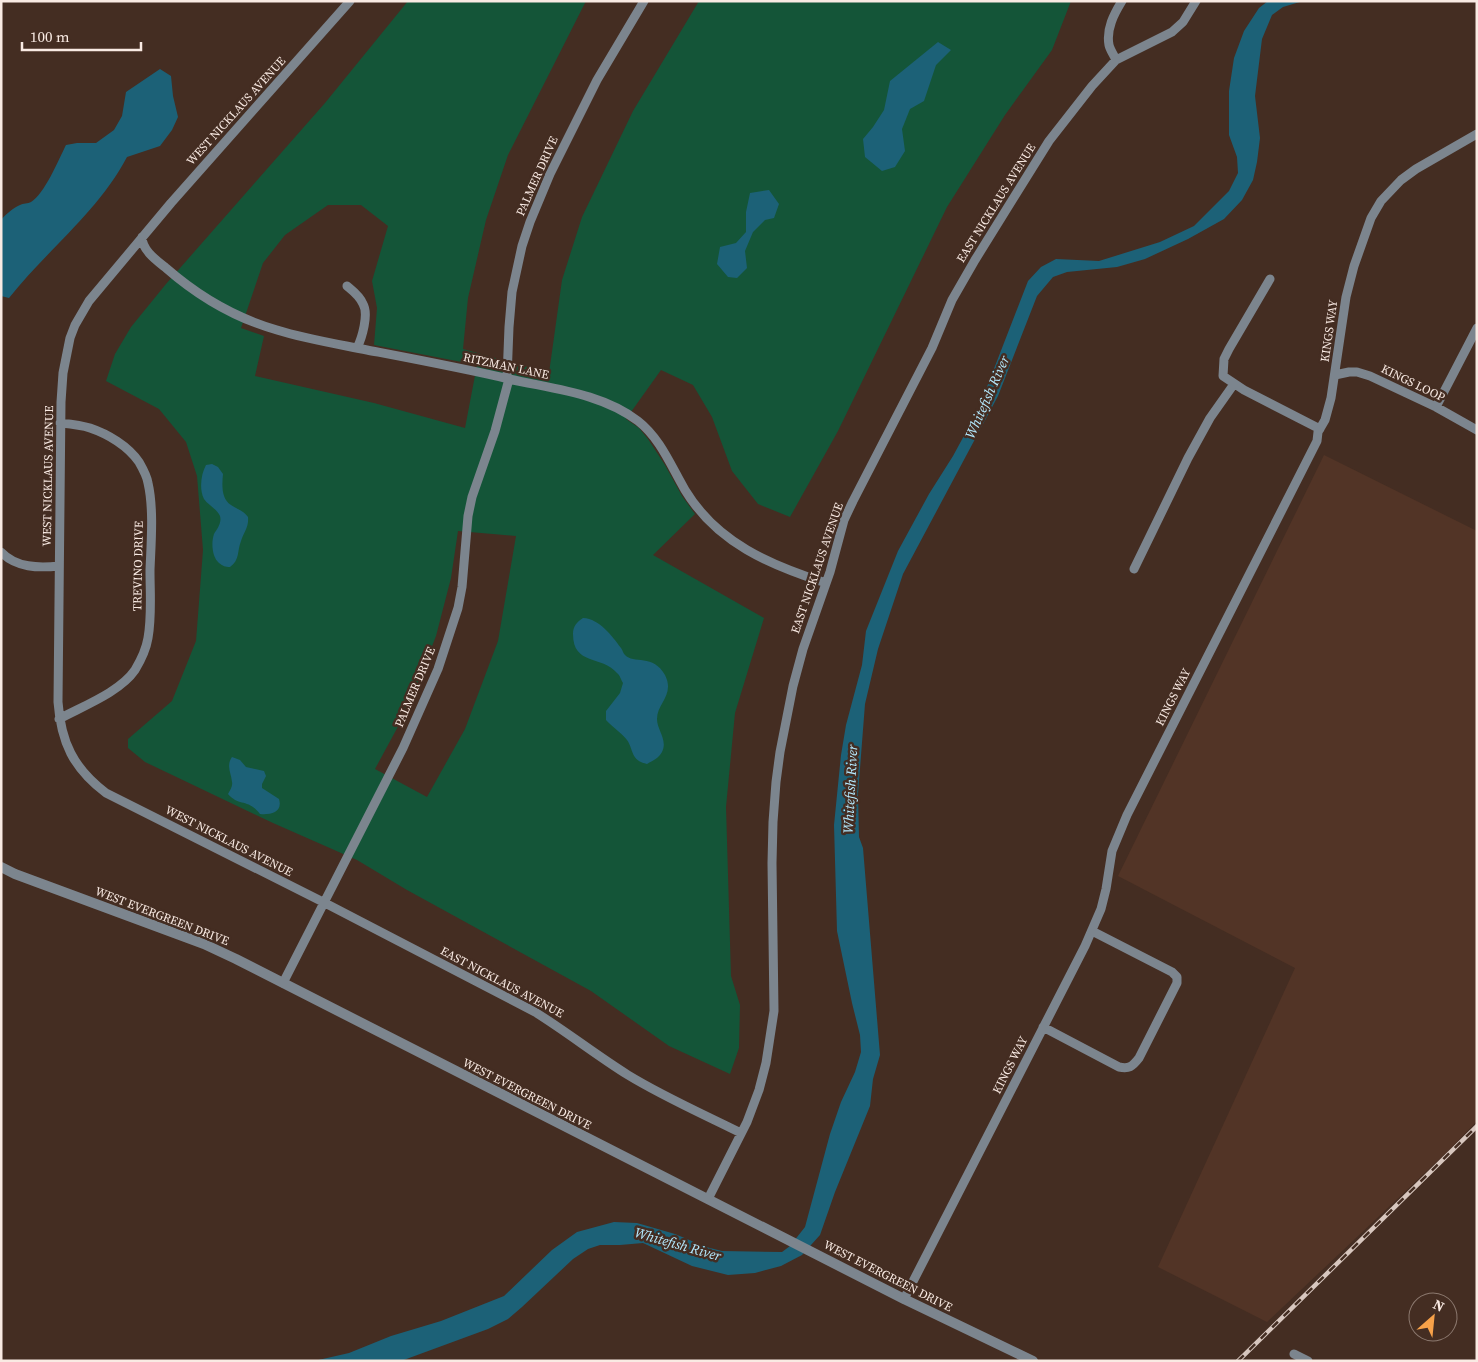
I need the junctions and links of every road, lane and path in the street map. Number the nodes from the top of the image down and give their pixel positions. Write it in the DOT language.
graph roads {
  1 [pos="350,1"];
  2 [pos="644,1"];
  3 [pos="1122,1"];
  4 [pos="1196,1"];
  5 [pos="1116,60"];
  6 [pos="1477,134"];
  7 [pos="142,237"];
  8 [pos="1270,279"];
  9 [pos="347,286"];
  10 [pos="1477,328"];
  11 [pos="357,348"];
  12 [pos="1335,375"];
  13 [pos="508,379"];
  14 [pos="1234,384"];
  15 [pos="1436,407"];
  16 [pos="60,422"];
  17 [pos="1320,429"];
  18 [pos="1477,430"];
  19 [pos="1,552"];
  20 [pos="59,566"];
  21 [pos="1134,569"];
  22 [pos="826,583"];
  23 [pos="59,719"];
  24 [pos="1,868"];
  25 [pos="325,903"];
  26 [pos="1092,932"];
  27 [pos="284,983"];
  28 [pos="1043,1028"];
  29 [pos="741,1133"];
  30 [pos="708,1199"];
  31 [pos="904,1299"];
  32 [pos="1294,1354"];
  33 [pos="1033,1361"];
  34 [pos="1308,1361"];
  1 -- 7 [label="street, WEST NICKLAUS AVENUE"];
  2 -- 13 [label="street, PALMER DRIVE"];
  3 -- 5 [label="street"];
  4 -- 5 [label="street, EAST NICKLAUS AVENUE"];
  5 -- 22 [label="street, EAST NICKLAUS AVENUE"];
  6 -- 12 [label="street, KINGS WAY"];
  7 -- 11 [label="street, RITZMAN LANE"];
  7 -- 16 [label="street, WEST NICKLAUS AVENUE"];
  8 -- 14 [label="street"];
  9 -- 11 [label="street"];
  10 -- 15 [label="street"];
  11 -- 13 [label="street, RITZMAN LANE"];
  12 -- 15 [label="street, KINGS LOOP"];
  12 -- 17 [label="street, KINGS WAY"];
  13 -- 22 [label="street, RITZMAN LANE"];
  13 -- 25 [label="street, PALMER DRIVE"];
  14 -- 17 [label="street"];
  14 -- 21 [label="street"];
  15 -- 18 [label="street, KINGS LOOP"];
  16 -- 20 [label="street, WEST NICKLAUS AVENUE"];
  16 -- 23 [label="street, TREVINO DRIVE"];
  17 -- 26 [label="street, KINGS WAY"];
  19 -- 20 [label="street"];
  20 -- 23 [label="street, WEST NICKLAUS AVENUE"];
  22 -- 29 [label="street, EAST NICKLAUS AVENUE"];
  23 -- 25 [label="street, WEST NICKLAUS AVENUE"];
  24 -- 27 [label="street, WEST EVERGREEN DRIVE"];
  25 -- 27 [label="street, PALMER DRIVE"];
  25 -- 29 [label="street, EAST NICKLAUS AVENUE"];
  26 -- 28 [label="street, KINGS WAY"];
  26 -- 28 [label="street"];
  27 -- 30 [label="street, WEST EVERGREEN DRIVE"];
  28 -- 31 [label="street, KINGS WAY"];
  29 -- 30 [label="street, EAST NICKLAUS AVENUE"];
  30 -- 31 [label="street, WEST EVERGREEN DRIVE"];
  31 -- 33 [label="street, WEST EVERGREEN DRIVE"];
  32 -- 34 [label="street"];
}
